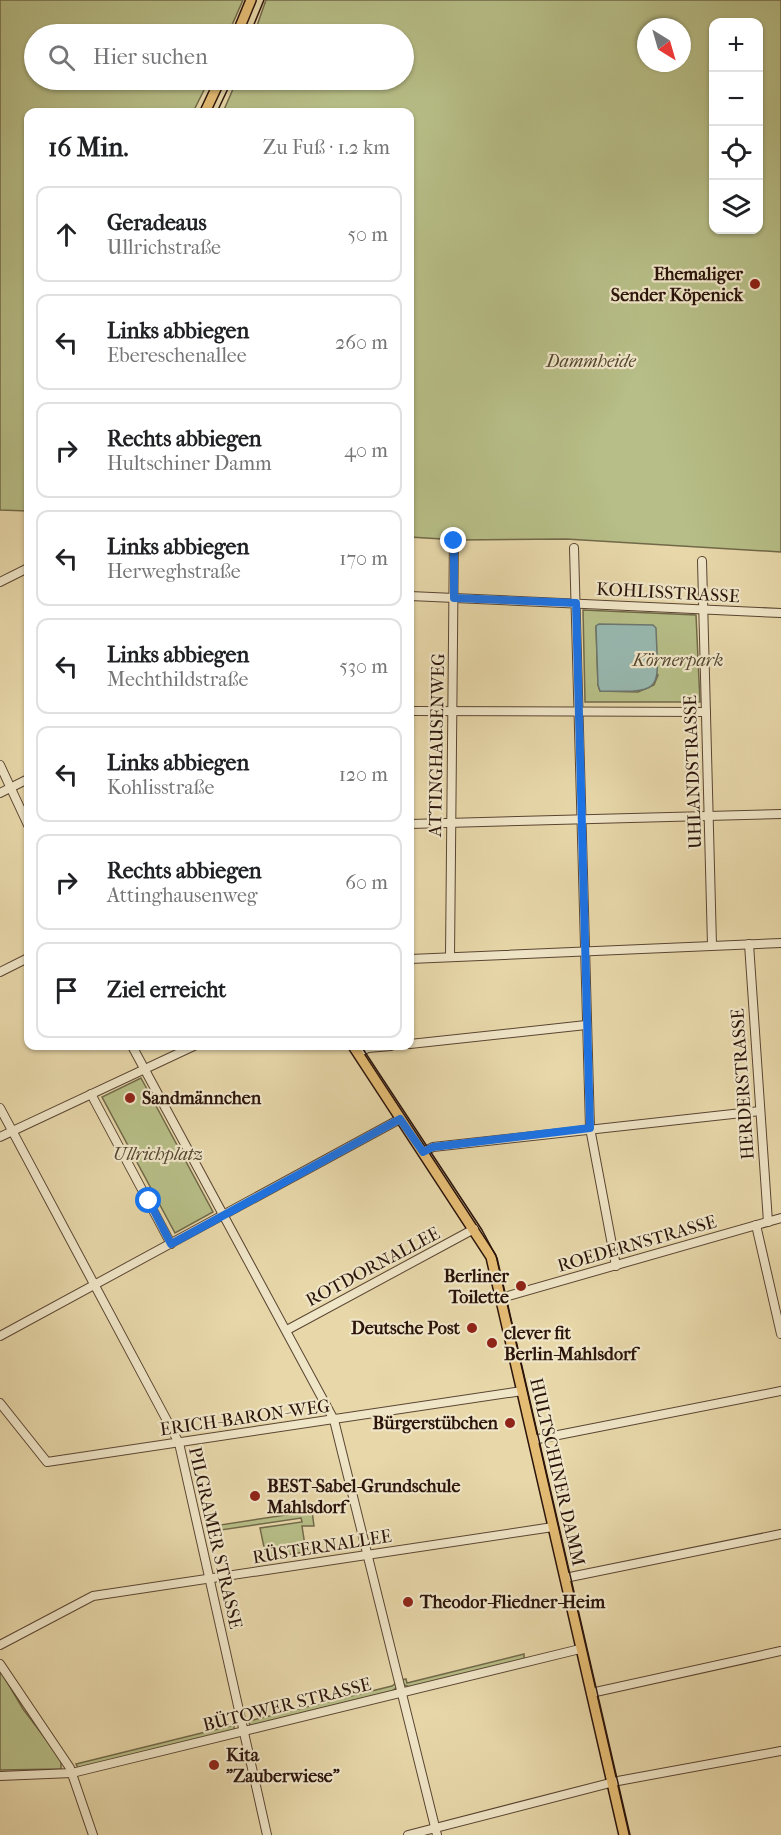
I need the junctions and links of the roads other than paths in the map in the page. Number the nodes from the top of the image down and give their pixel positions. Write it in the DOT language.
graph roads {
  1 [pos="251,0"];
  2 [pos="241,24"];
  3 [pos="215,90"];
  4 [pos="207,108"];
  5 [pos="454,532"];
  6 [pos="574,548"];
  7 [pos="702,561"];
  8 [pos="24,570"];
  9 [pos="0,582"];
  10 [pos="414,596"];
  11 [pos="454,598"];
  12 [pos="576,603"];
  13 [pos="704,609"];
  14 [pos="781,613"];
  15 [pos="414,711"];
  16 [pos="452,711"];
  17 [pos="579,712"];
  18 [pos="706,712"];
  19 [pos="0,765"];
  20 [pos="24,781"];
  21 [pos="11,788"];
  22 [pos="0,793"];
  23 [pos="781,814"];
  24 [pos="24,816"];
  25 [pos="709,816"];
  26 [pos="582,820"];
  27 [pos="414,824"];
  28 [pos="451,824"];
  29 [pos="781,943"];
  30 [pos="749,944"];
  31 [pos="712,945"];
  32 [pos="585,951"];
  33 [pos="450,957"];
  34 [pos="414,959"];
  35 [pos="24,960"];
  36 [pos="0,972"];
  37 [pos="586,1025"];
  38 [pos="414,1044"];
  39 [pos="134,1050"];
  40 [pos="185,1050"];
  41 [pos="356,1050"];
  42 [pos="144,1069"];
  43 [pos="91,1094"];
  44 [pos="0,1108"];
  45 [pos="760,1111"];
  46 [pos="400,1119"];
  47 [pos="590,1128"];
  48 [pos="12,1131"];
  49 [pos="0,1137"];
  50 [pos="423,1152"];
  51 [pos="224,1215"];
  52 [pos="781,1218"];
  53 [pos="768,1222"];
  54 [pos="756,1225"];
  55 [pos="474,1229"];
  56 [pos="171,1244"];
  57 [pos="616,1266"];
  58 [pos="94,1285"];
  59 [pos="501,1298"];
  60 [pos="286,1330"];
  61 [pos="781,1334"];
  62 [pos="0,1336"];
  63 [pos="781,1390"];
  64 [pos="522,1391"];
  65 [pos="0,1403"];
  66 [pos="334,1420"];
  67 [pos="533,1440"];
  68 [pos="179,1443"];
  69 [pos="553,1527"];
  70 [pos="781,1534"];
  71 [pos="368,1555"];
  72 [pos="565,1578"];
  73 [pos="209,1579"];
  74 [pos="0,1645"];
  75 [pos="580,1649"];
  76 [pos="781,1651"];
  77 [pos="0,1664"];
  78 [pos="402,1692"];
  79 [pos="591,1693"];
  80 [pos="244,1731"];
  81 [pos="781,1751"];
  82 [pos="72,1773"];
  83 [pos="0,1776"];
  84 [pos="612,1784"];
  85 [pos="436,1832"];
  86 [pos="93,1835"];
  87 [pos="267,1835"];
  88 [pos="408,1835"];
  89 [pos="624,1835"];
  1 -- 2 [label="main road"];
  3 -- 4 [label="main road"];
  5 -- 11 [label="street, ATTINGHAUSENWEG"];
  6 -- 12 [label="street"];
  7 -- 13 [label="street, UHLANDSTRASSE"];
  8 -- 9 [label="street"];
  10 -- 11 [label="street, KOHLISSTRASSE"];
  11 -- 12 [label="street, KOHLISSTRASSE"];
  11 -- 16 [label="street, ATTINGHAUSENWEG"];
  12 -- 13 [label="street, KOHLISSTRASSE"];
  12 -- 17 [label="street"];
  13 -- 14 [label="street, KOHLISSTRASSE"];
  13 -- 18 [label="street, UHLANDSTRASSE"];
  15 -- 16 [label="street"];
  16 -- 17 [label="street"];
  16 -- 28 [label="street, ATTINGHAUSENWEG"];
  17 -- 18 [label="street"];
  17 -- 26 [label="street"];
  18 -- 25 [label="street, UHLANDSTRASSE"];
  19 -- 21 [label="street"];
  20 -- 21 [label="street"];
  21 -- 22 [label="street"];
  21 -- 24 [label="street"];
  23 -- 25 [label="street"];
  25 -- 26 [label="street"];
  25 -- 31 [label="street, UHLANDSTRASSE"];
  26 -- 28 [label="street"];
  26 -- 32 [label="street"];
  27 -- 28 [label="street"];
  28 -- 33 [label="street, ATTINGHAUSENWEG"];
  29 -- 30 [label="street"];
  30 -- 31 [label="street"];
  30 -- 45 [label="street, HERDERSTRASSE"];
  31 -- 32 [label="street"];
  32 -- 33 [label="street"];
  32 -- 37 [label="street"];
  33 -- 34 [label="street"];
  35 -- 36 [label="street"];
  37 -- 38 [label="street"];
  37 -- 47 [label="street"];
  39 -- 42 [label="street"];
  40 -- 42 [label="street"];
  41 -- 46 [label="main road, HULTSCHINER DAMM"];
  42 -- 43 [label="street"];
  42 -- 51 [label="street"];
  43 -- 48 [label="street"];
  43 -- 56 [label="street"];
  44 -- 48 [label="street, PILGRAMER STRASSE"];
  45 -- 47 [label="street"];
  45 -- 53 [label="street, HERDERSTRASSE"];
  46 -- 50 [label="main road, HULTSCHINER DAMM"];
  46 -- 51 [label="street"];
  47 -- 50 [label="street"];
  47 -- 57 [label="street"];
  48 -- 49 [label="street"];
  48 -- 58 [label="street, PILGRAMER STRASSE"];
  50 -- 55 [label="main road, HULTSCHINER DAMM"];
  51 -- 56 [label="street"];
  51 -- 60 [label="street"];
  52 -- 53 [label="street, ROEDERNSTRASSE"];
  53 -- 54 [label="street, ROEDERNSTRASSE"];
  54 -- 57 [label="street, ROEDERNSTRASSE"];
  54 -- 61 [label="street"];
  55 -- 59 [label="main road, HULTSCHINER DAMM"];
  55 -- 60 [label="street, ROTDORNALLEE"];
  56 -- 58 [label="street"];
  57 -- 59 [label="street, ROEDERNSTRASSE"];
  58 -- 62 [label="street"];
  58 -- 68 [label="street, PILGRAMER STRASSE"];
  59 -- 64 [label="main road, HULTSCHINER DAMM"];
  60 -- 66 [label="street"];
  63 -- 67 [label="street"];
  64 -- 66 [label="street, ERICH-BARON-WEG"];
  64 -- 67 [label="main road, HULTSCHINER DAMM"];
  65 -- 68 [label="street, ERICH-BARON-WEG"];
  66 -- 68 [label="street, ERICH-BARON-WEG"];
  66 -- 71 [label="street"];
  67 -- 69 [label="main road, HULTSCHINER DAMM"];
  68 -- 73 [label="street, PILGRAMER STRASSE"];
  69 -- 71 [label="street, RÜSTERNALLEE"];
  69 -- 72 [label="main road, HULTSCHINER DAMM"];
  70 -- 72 [label="street"];
  71 -- 73 [label="street, RÜSTERNALLEE"];
  71 -- 78 [label="street"];
  72 -- 75 [label="main road, HULTSCHINER DAMM"];
  73 -- 74 [label="street, RÜSTERNALLEE"];
  73 -- 80 [label="street, PILGRAMER STRASSE"];
  75 -- 78 [label="street, BÜTOWER STRASSE"];
  75 -- 79 [label="main road, HULTSCHINER DAMM"];
  76 -- 79 [label="street"];
  77 -- 82 [label="street"];
  78 -- 80 [label="street, BÜTOWER STRASSE"];
  78 -- 85 [label="street"];
  79 -- 84 [label="main road, HULTSCHINER DAMM"];
  80 -- 82 [label="street, BÜTOWER STRASSE"];
  80 -- 87 [label="street, PILGRAMER STRASSE"];
  81 -- 84 [label="street"];
  82 -- 83 [label="street, BÜTOWER STRASSE"];
  82 -- 86 [label="street"];
  84 -- 85 [label="street"];
  84 -- 89 [label="main road, HULTSCHINER DAMM"];
  85 -- 88 [label="street"];
}
